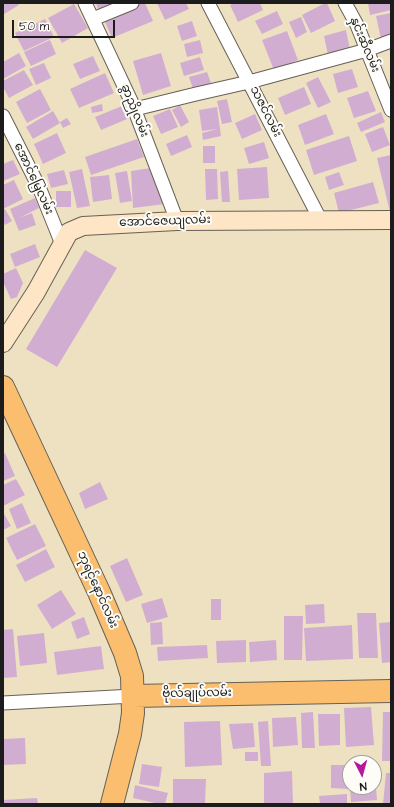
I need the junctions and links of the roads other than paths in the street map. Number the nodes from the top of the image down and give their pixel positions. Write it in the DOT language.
graph roads {
  1 [pos="85,3"];
  2 [pos="132,3"];
  3 [pos="208,3"];
  4 [pos="345,3"];
  5 [pos="93,19"];
  6 [pos="391,41"];
  7 [pos="367,50"];
  8 [pos="249,82"];
  9 [pos="135,109"];
  10 [pos="391,110"];
  11 [pos="3,116"];
  12 [pos="391,220"];
  13 [pos="177,221"];
  14 [pos="321,221"];
  15 [pos="62,244"];
  16 [pos="3,343"];
  17 [pos="3,387"];
  18 [pos="10,417"];
  19 [pos="391,691"];
  20 [pos="133,696"];
  21 [pos="3,703"];
  22 [pos="112,804"];
  1 -- 5 [label="street, ခွာညိုလမ်း"];
  2 -- 5 [label="street"];
  3 -- 8 [label="street, သဇင်လမ်း"];
  4 -- 7 [label="street, နှင်းဆီလမ်း"];
  5 -- 9 [label="street, ခွာညိုလမ်း"];
  6 -- 7 [label="street"];
  7 -- 8 [label="street"];
  7 -- 10 [label="street, နှင်းဆီလမ်း"];
  8 -- 9 [label="street"];
  8 -- 14 [label="street, သဇင်လမ်း"];
  9 -- 13 [label="street, ခွာညိုလမ်း"];
  11 -- 15 [label="street, အောင်မြေလမ်း"];
  12 -- 14 [label="street, အောင်ဇေယျလမ်း"];
  13 -- 14 [label="street, အောင်ဇေယျလမ်း"];
  13 -- 15 [label="street, အောင်ဇေယျလမ်း"];
  15 -- 16 [label="street, အောင်ဇေယျလမ်း"];
  17 -- 18 [label="highway, ဘုရင့်နောင်လမ်း"];
  18 -- 20 [label="highway, ဘုရင့်နောင်လမ်း"];
  19 -- 20 [label="highway, ဗိုလ်ချုပ်လမ်း"];
  20 -- 21 [label="street, ဗိုလ်ချုပ်လမ်း"];
  20 -- 22 [label="highway, ဘုရင့်နောင်လမ်း"];
}
